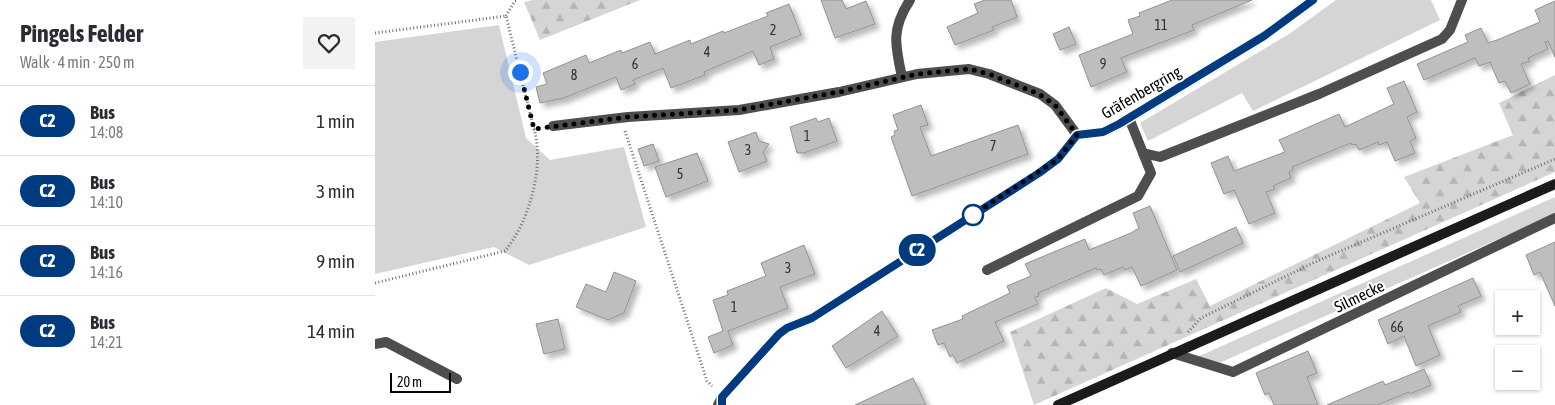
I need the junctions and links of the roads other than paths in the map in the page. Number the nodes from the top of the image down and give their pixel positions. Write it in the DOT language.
graph roads {
  1 [pos="910,0"];
  2 [pos="1313,0"];
  3 [pos="1462,0"];
  4 [pos="901,77"];
  5 [pos="1129,118"];
  6 [pos="553,126"];
  7 [pos="1077,135"];
  8 [pos="1143,152"];
  9 [pos="1555,184"];
  10 [pos="1555,218"];
  11 [pos="987,270"];
  12 [pos="375,344"];
  13 [pos="1176,351"];
  14 [pos="457,379"];
  15 [pos="721,402"];
  16 [pos="1058,405"];
  1 -- 4 [label="street"];
  2 -- 5 [label="street, Gräfenbergring"];
  3 -- 8 [label="street"];
  4 -- 6 [label="street"];
  4 -- 7 [label="street"];
  5 -- 7 [label="street, Gräfenbergring"];
  5 -- 8 [label="street"];
  7 -- 15 [label="street"];
  8 -- 11 [label="street"];
  9 -- 13 [label="main road, Silmecke"];
  10 -- 13 [label="street, Silmecke"];
  12 -- 14 [label="street"];
  13 -- 16 [label="main road, Silmecke"];
}
